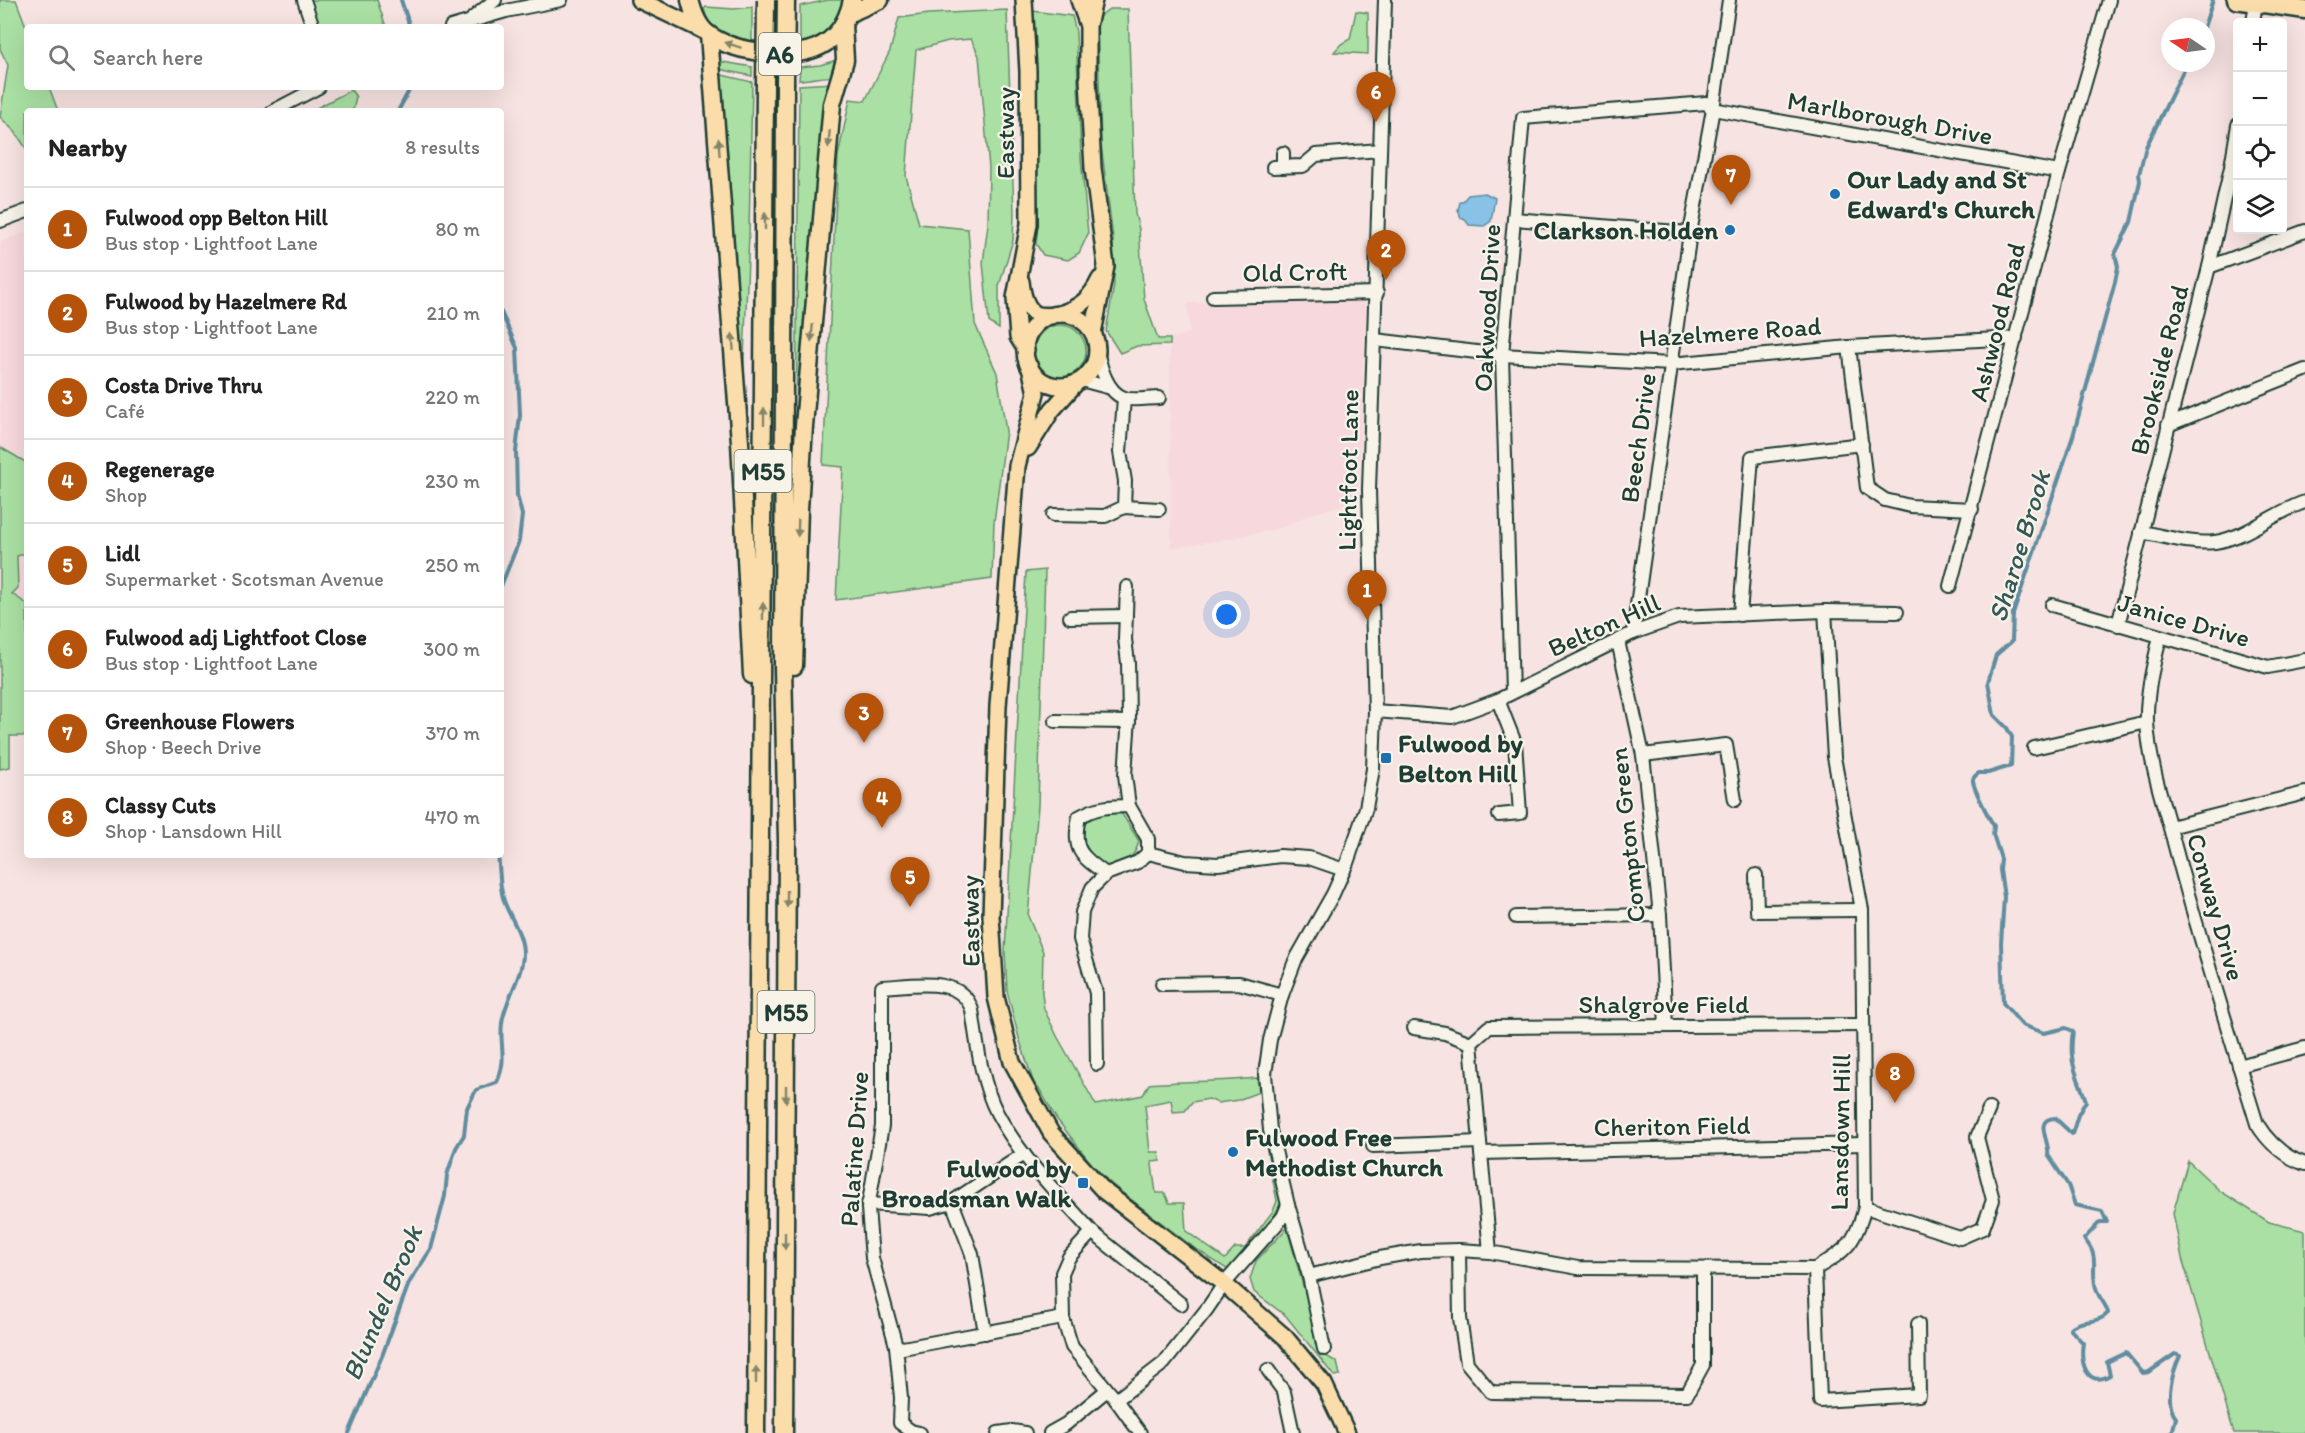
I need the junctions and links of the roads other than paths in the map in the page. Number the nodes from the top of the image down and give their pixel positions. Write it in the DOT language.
graph roads {
  1 [pos="304,0"];
  2 [pos="491,0"];
  3 [pos="495,0"];
  4 [pos="561,0"];
  5 [pos="639,0"];
  6 [pos="690,0"];
  7 [pos="766,0"];
  8 [pos="786,0"];
  9 [pos="880,0"];
  10 [pos="1024,0"];
  11 [pos="1078,0"];
  12 [pos="1094,0"];
  13 [pos="1386,0"];
  14 [pos="1729,0"];
  15 [pos="2109,0"];
  16 [pos="2236,0"];
  17 [pos="2256,3"];
  18 [pos="2305,10"];
  19 [pos="480,12"];
  20 [pos="848,13"];
  21 [pos="2254,18"];
  22 [pos="469,20"];
  23 [pos="312,24"];
  24 [pos="459,24"];
  25 [pos="1088,26"];
  26 [pos="708,34"];
  27 [pos="313,90"];
  28 [pos="279,108"];
  29 [pos="1713,109"];
  30 [pos="2238,126"];
  31 [pos="1380,150"];
  32 [pos="1283,153"];
  33 [pos="2059,172"];
  34 [pos="24,212"];
  35 [pos="1514,219"];
  36 [pos="0,220"];
  37 [pos="2305,231"];
  38 [pos="1690,233"];
  39 [pos="1019,266"];
  40 [pos="1106,266"];
  41 [pos="2209,267"];
  42 [pos="1377,293"];
  43 [pos="1213,297"];
  44 [pos="1055,315"];
  45 [pos="1093,333"];
  46 [pos="2016,338"];
  47 [pos="1375,340"];
  48 [pos="1849,347"];
  49 [pos="1026,350"];
  50 [pos="1097,352"];
  51 [pos="1502,355"];
  52 [pos="1671,364"];
  53 [pos="1030,367"];
  54 [pos="2305,370"];
  55 [pos="1078,381"];
  56 [pos="1111,388"];
  57 [pos="1124,398"];
  58 [pos="1159,398"];
  59 [pos="2168,425"];
  60 [pos="1862,444"];
  61 [pos="1017,466"];
  62 [pos="2305,502"];
  63 [pos="1124,507"];
  64 [pos="1160,509"];
  65 [pos="1972,509"];
  66 [pos="1053,515"];
  67 [pos="2141,532"];
  68 [pos="1950,586"];
  69 [pos="1127,587"];
  70 [pos="2052,605"];
  71 [pos="1825,611"];
  72 [pos="1897,612"];
  73 [pos="1740,615"];
  74 [pos="1126,616"];
  75 [pos="1070,617"];
  76 [pos="2118,625"];
  77 [pos="1633,633"];
  78 [pos="2160,637"];
  79 [pos="1618,641"];
  80 [pos="2305,660"];
  81 [pos="1512,692"];
  82 [pos="1498,700"];
  83 [pos="1375,711"];
  84 [pos="1055,721"];
  85 [pos="1129,722"];
  86 [pos="2147,722"];
  87 [pos="2034,747"];
  88 [pos="1643,755"];
  89 [pos="2305,793"];
  90 [pos="1735,800"];
  91 [pos="1129,806"];
  92 [pos="1498,815"];
  93 [pos="2170,827"];
  94 [pos="787,840"];
  95 [pos="1148,853"];
  96 [pos="762,858"];
  97 [pos="1344,870"];
  98 [pos="1106,873"];
  99 [pos="1756,875"];
  100 [pos="1862,910"];
  101 [pos="1659,915"];
  102 [pos="1516,917"];
  103 [pos="1162,984"];
  104 [pos="1282,995"];
  105 [pos="1863,1025"];
  106 [pos="1666,1026"];
  107 [pos="1414,1028"];
  108 [pos="1471,1043"];
  109 [pos="2305,1048"];
  110 [pos="1097,1064"];
  111 [pos="2239,1066"];
  112 [pos="1989,1109"];
  113 [pos="1864,1144"];
  114 [pos="1373,1146"];
  115 [pos="1481,1148"];
  116 [pos="1024,1154"];
  117 [pos="2305,1164"];
  118 [pos="952,1202"];
  119 [pos="868,1204"];
  120 [pos="1288,1205"];
  121 [pos="1865,1207"];
  122 [pos="1092,1232"];
  123 [pos="1459,1250"];
  124 [pos="1490,1252"];
  125 [pos="1703,1269"];
  126 [pos="1815,1269"];
  127 [pos="1309,1276"];
  128 [pos="1224,1284"];
  129 [pos="1181,1304"];
  130 [pos="1063,1318"];
  131 [pos="1918,1324"];
  132 [pos="985,1333"];
  133 [pos="897,1346"];
  134 [pos="1324,1349"];
  135 [pos="1268,1370"];
  136 [pos="1111,1395"];
  137 [pos="756,1433"];
  138 [pos="784,1433"];
  139 [pos="920,1433"];
  140 [pos="998,1433"];
  141 [pos="1025,1433"];
  142 [pos="1050,1433"];
  143 [pos="1140,1433"];
  144 [pos="1293,1433"];
  145 [pos="1347,1433"];
  1 -- 23 [label="street"];
  2 -- 19 [label="street"];
  3 -- 19 [label="street"];
  4 -- 22 [label="street"];
  5 -- 26 [label="main road, A6"];
  6 -- 26 [label="highway"];
  96 -- 7 [label="highway, M55, one-way, bridge"];
  8 -- 94 [label="highway, M55, bridge"];
  9 -- 20 [label="highway, A6"];
  10 -- 39 [label="main road, Eastway"];
  11 -- 25 [label="main road"];
  12 -- 25 [label="main road"];
  13 -- 31 [label="street, Lightfoot Lane"];
  14 -- 29 [label="street, Beech Drive"];
  15 -- 33 [label="street, Ashwood Road"];
  16 -- 17 [label="highway"];
  17 -- 18 [label="highway"];
  17 -- 21 [label="street"];
  19 -- 22 [label="street"];
  20 -- 26 [label="highway, A6, one-way"];
  20 -- 94 [label="highway, M55, one-way"];
  22 -- 24 [label="street"];
  25 -- 40 [label="main road"];
  96 -- 26 [label="highway, M55, one-way"];
  27 -- 28 [label="street"];
  29 -- 33 [label="street, Marlborough Drive"];
  29 -- 35 [label="street, Oakwood Drive"];
  29 -- 38 [label="street, Beech Drive"];
  30 -- 41 [label="street, Brookside Road"];
  31 -- 32 [label="street"];
  31 -- 42 [label="street, Lightfoot Lane"];
  33 -- 46 [label="street, Ashwood Road"];
  34 -- 36 [label="street"];
  35 -- 38 [label="street"];
  35 -- 51 [label="street, Oakwood Drive"];
  37 -- 41 [label="street"];
  38 -- 52 [label="street, Beech Drive"];
  39 -- 44 [label="main road, Eastway"];
  39 -- 49 [label="main road, Eastway"];
  40 -- 44 [label="main road"];
  40 -- 45 [label="main road"];
  41 -- 59 [label="street, Brookside Road"];
  42 -- 43 [label="street, Old Croft"];
  42 -- 47 [label="street, Lightfoot Lane"];
  44 -- 45 [label="main road"];
  44 -- 49 [label="main road"];
  45 -- 50 [label="main road"];
  46 -- 48 [label="street, Hazelmere Road"];
  46 -- 65 [label="street, Ashwood Road"];
  47 -- 51 [label="street, Hazelmere Road"];
  47 -- 83 [label="street, Lightfoot Lane"];
  48 -- 52 [label="street, Hazelmere Road"];
  48 -- 60 [label="street"];
  49 -- 53 [label="main road"];
  50 -- 55 [label="main road"];
  50 -- 56 [label="street"];
  51 -- 52 [label="street, Hazelmere Road"];
  51 -- 81 [label="street, Oakwood Drive"];
  52 -- 77 [label="street, Beech Drive"];
  53 -- 55 [label="main road"];
  53 -- 61 [label="main road, Eastway"];
  54 -- 59 [label="street"];
  55 -- 56 [label="street"];
  55 -- 61 [label="main road, Eastway"];
  56 -- 57 [label="street"];
  57 -- 58 [label="street"];
  57 -- 63 [label="street"];
  59 -- 67 [label="street, Brookside Road"];
  60 -- 65 [label="street"];
  60 -- 73 [label="street"];
  61 -- 128 [label="main road, Eastway"];
  62 -- 67 [label="street"];
  63 -- 64 [label="street"];
  63 -- 66 [label="street"];
  65 -- 68 [label="street, Ashwood Road"];
  67 -- 76 [label="street, Brookside Road"];
  69 -- 74 [label="street"];
  70 -- 76 [label="street, Janice Drive"];
  71 -- 72 [label="street, Belton Hill"];
  71 -- 73 [label="street, Belton Hill"];
  71 -- 100 [label="street, Lansdown Hill"];
  73 -- 77 [label="street, Belton Hill"];
  74 -- 75 [label="street"];
  74 -- 85 [label="street"];
  76 -- 78 [label="street, Janice Drive"];
  77 -- 79 [label="street, Belton Hill"];
  78 -- 80 [label="street, Janice Drive"];
  78 -- 86 [label="street, Conway Drive"];
  79 -- 81 [label="street, Belton Hill"];
  79 -- 88 [label="street, Compton Green"];
  81 -- 82 [label="street, Belton Hill"];
  82 -- 83 [label="street, Belton Hill"];
  82 -- 92 [label="street"];
  83 -- 97 [label="street, Lightfoot Lane"];
  84 -- 85 [label="street"];
  85 -- 91 [label="street"];
  86 -- 87 [label="street"];
  86 -- 93 [label="street, Conway Drive"];
  88 -- 90 [label="street"];
  88 -- 101 [label="street, Compton Green"];
  89 -- 93 [label="street"];
  91 -- 95 [label="street"];
  91 -- 98 [label="street"];
  93 -- 111 [label="street, Conway Drive"];
  94 -- 138 [label="highway, M55, one-way"];
  95 -- 97 [label="street"];
  95 -- 98 [label="street"];
  137 -- 96 [label="highway, M55, one-way"];
  97 -- 104 [label="street, Lightfoot Lane"];
  98 -- 110 [label="street"];
  99 -- 100 [label="street"];
  100 -- 105 [label="street, Lansdown Hill"];
  101 -- 102 [label="street"];
  101 -- 106 [label="street, Compton Green"];
  103 -- 104 [label="street"];
  104 -- 120 [label="street, Lightfoot Lane"];
  105 -- 106 [label="street, Shalgrove Field"];
  105 -- 113 [label="street, Lansdown Hill"];
  106 -- 108 [label="street, Shalgrove Field"];
  107 -- 108 [label="street"];
  108 -- 115 [label="street"];
  109 -- 111 [label="street"];
  111 -- 117 [label="street, Conway Drive"];
  112 -- 121 [label="street"];
  113 -- 115 [label="street, Cheriton Field"];
  113 -- 121 [label="street, Lansdown Hill"];
  114 -- 115 [label="street, Cheriton Field"];
  115 -- 124 [label="street"];
  116 -- 118 [label="street"];
  116 -- 119 [label="street, Palatine Drive"];
  116 -- 122 [label="street"];
  118 -- 119 [label="street"];
  118 -- 132 [label="street"];
  119 -- 133 [label="street, Palatine Drive"];
  120 -- 127 [label="street, Lightfoot Lane"];
  120 -- 128 [label="street"];
  121 -- 126 [label="street, Lansdown Hill"];
  122 -- 129 [label="street"];
  122 -- 130 [label="street"];
  123 -- 124 [label="street, Lansdown Hill"];
  123 -- 125 [label="street"];
  123 -- 127 [label="street, Lansdown Hill"];
  124 -- 125 [label="street, Lansdown Hill"];
  125 -- 126 [label="street, Lansdown Hill"];
  126 -- 131 [label="street"];
  127 -- 134 [label="street, Lightfoot Lane"];
  128 -- 136 [label="street"];
  128 -- 145 [label="main road"];
  130 -- 132 [label="street"];
  130 -- 136 [label="street"];
  132 -- 133 [label="street"];
  133 -- 139 [label="street, Palatine Drive"];
  135 -- 144 [label="street"];
  136 -- 142 [label="street"];
  136 -- 143 [label="street"];
  140 -- 141 [label="street"];
}
